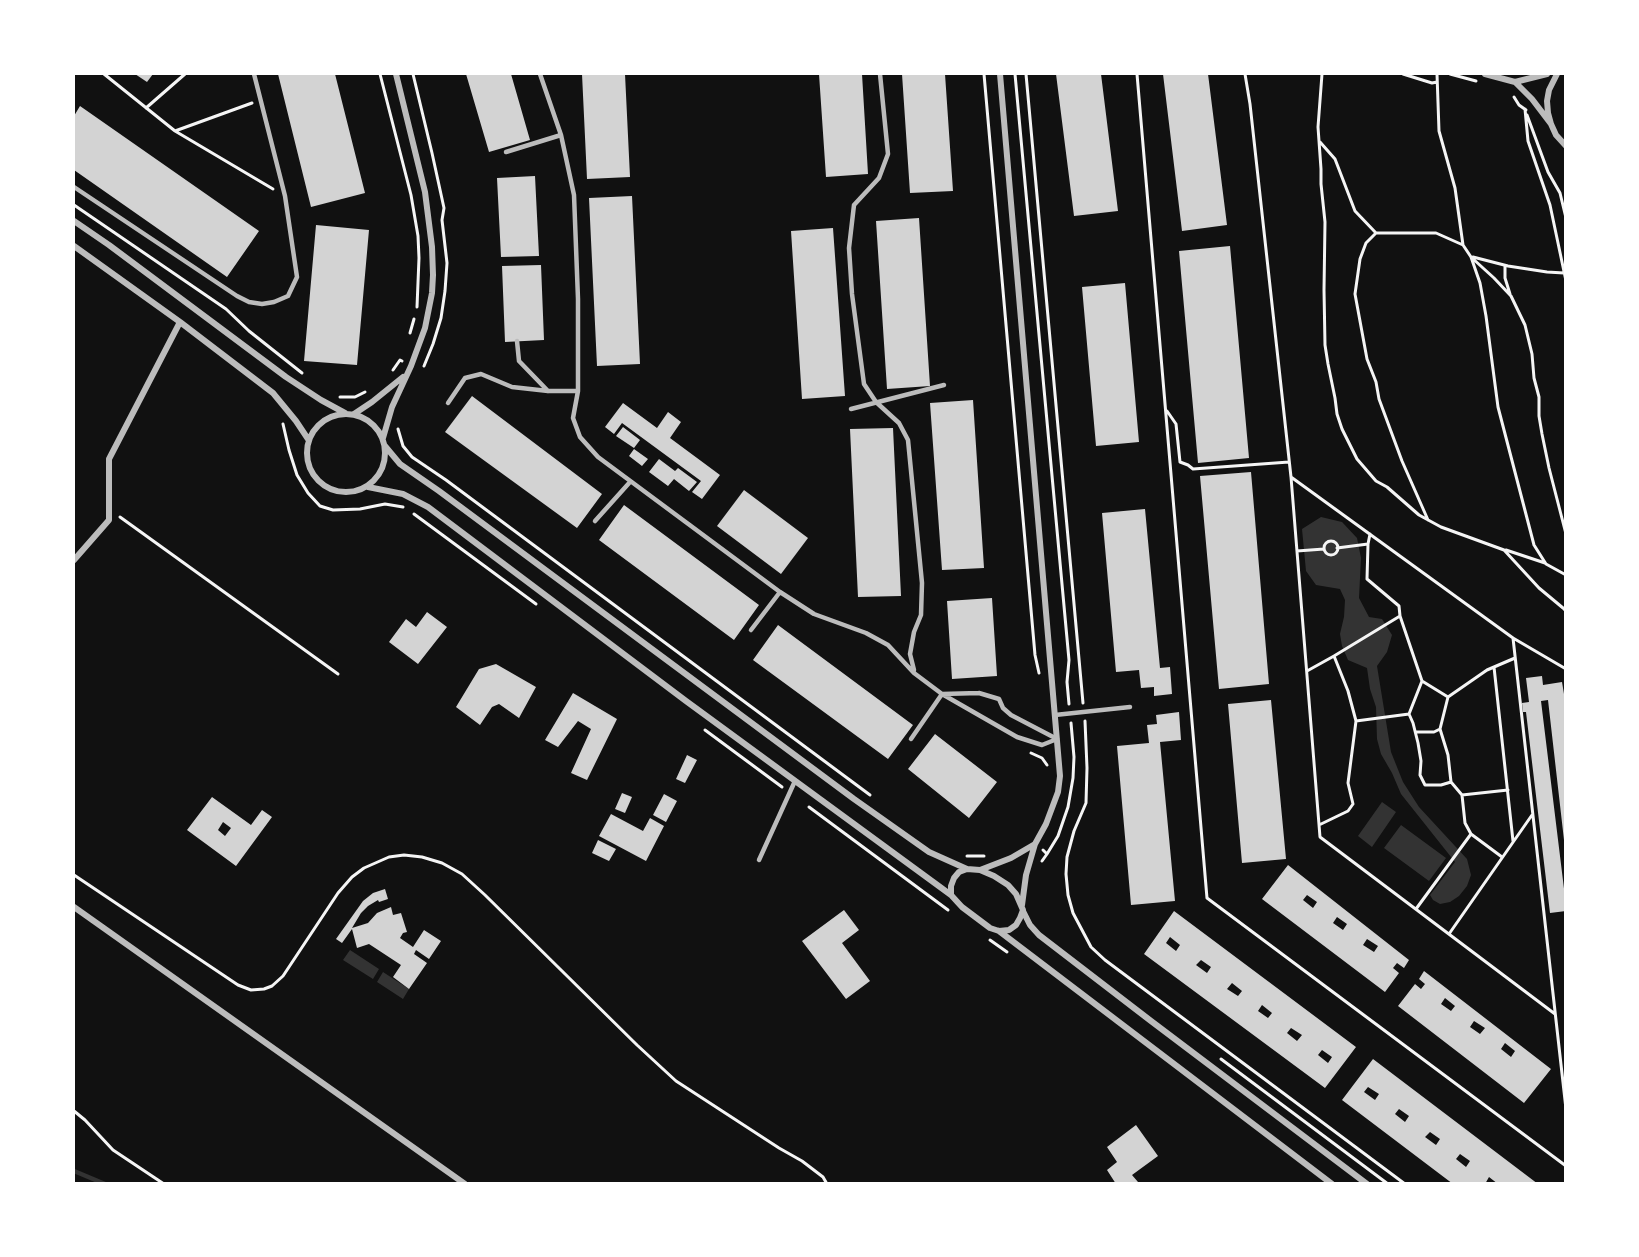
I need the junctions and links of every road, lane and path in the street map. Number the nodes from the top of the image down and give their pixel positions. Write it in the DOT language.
graph roads {
  1 [pos="104,74"];
  2 [pos="185,74"];
  3 [pos="254,74"];
  4 [pos="380,74"];
  5 [pos="396,74"];
  6 [pos="540,74"];
  7 [pos="880,74"];
  8 [pos="984,74"];
  9 [pos="1000,74"];
  10 [pos="1015,74"];
  11 [pos="1026,74"];
  12 [pos="1137,74"];
  13 [pos="1245,74"];
  14 [pos="1322,74"];
  15 [pos="1403,74"];
  16 [pos="1437,74"];
  17 [pos="1485,74"];
  18 [pos="1547,74"];
  19 [pos="1557,74"];
  20 [pos="1437,82"];
  21 [pos="1515,82"];
  22 [pos="261,100"];
  23 [pos="146,108"];
  24 [pos="1525,109"];
  25 [pos="1551,124"];
  26 [pos="175,131"];
  27 [pos="561,135"];
  28 [pos="1319,141"];
  29 [pos="1566,146"];
  30 [pos="506,152"];
  31 [pos="74,188"];
  32 [pos="285,196"];
  33 [pos="74,206"];
  34 [pos="1566,218"];
  35 [pos="74,221"];
  36 [pos="1376,233"];
  37 [pos="1463,245"];
  38 [pos="74,246"];
  39 [pos="1471,257"];
  40 [pos="1504,266"];
  41 [pos="1564,273"];
  42 [pos="1566,281"];
  43 [pos="1511,296"];
  44 [pos="180,322"];
  45 [pos="410,334"];
  46 [pos="517,341"];
  47 [pos="404,351"];
  48 [pos="400,360"];
  49 [pos="411,366"];
  50 [pos="303,375"];
  51 [pos="390,375"];
  52 [pos="406,375"];
  53 [pos="944,385"];
  54 [pos="548,391"];
  55 [pos="578,391"];
  56 [pos="366,392"];
  57 [pos="333,393"];
  58 [pos="876,402"];
  59 [pos="448,403"];
  60 [pos="850,409"];
  61 [pos="1165,409"];
  62 [pos="345,413"];
  63 [pos="354,414"];
  64 [pos="283,423"];
  65 [pos="397,424"];
  66 [pos="382,438"];
  67 [pos="308,439"];
  68 [pos="385,446"];
  69 [pos="1289,462"];
  70 [pos="1291,477"];
  71 [pos="630,482"];
  72 [pos="368,487"];
  73 [pos="404,507"];
  74 [pos="109,509"];
  75 [pos="412,513"];
  76 [pos="1428,520"];
  77 [pos="595,521"];
  78 [pos="1370,534"];
  79 [pos="1566,534"];
  80 [pos="1368,544"];
  81 [pos="1337,548"];
  82 [pos="1324,549"];
  83 [pos="1504,550"];
  84 [pos="1297,551"];
  85 [pos="74,560"];
  86 [pos="1546,564"];
  87 [pos="1566,575"];
  88 [pos="780,592"];
  89 [pos="542,608"];
  90 [pos="1566,611"];
  91 [pos="1400,616"];
  92 [pos="752,630"];
  93 [pos="1513,638"];
  94 [pos="1334,656"];
  95 [pos="1515,658"];
  96 [pos="1494,667"];
  97 [pos="1566,669"];
  98 [pos="1307,671"];
  99 [pos="914,673"];
  100 [pos="338,674"];
  101 [pos="1040,678"];
  102 [pos="1422,681"];
  103 [pos="942,694"];
  104 [pos="1448,697"];
  105 [pos="1131,707"];
  106 [pos="1084,712"];
  107 [pos="1070,713"];
  108 [pos="1409,714"];
  109 [pos="1055,715"];
  110 [pos="1356,721"];
  111 [pos="702,728"];
  112 [pos="1440,729"];
  113 [pos="1416,732"];
  114 [pos="911,739"];
  115 [pos="1057,739"];
  116 [pos="1021,749"];
  117 [pos="1047,769"];
  118 [pos="795,780"];
  119 [pos="1451,782"];
  120 [pos="1508,790"];
  121 [pos="790,792"];
  122 [pos="1462,795"];
  123 [pos="876,800"];
  124 [pos="808,806"];
  125 [pos="1532,814"];
  126 [pos="1319,825"];
  127 [pos="1471,834"];
  128 [pos="1513,841"];
  129 [pos="1035,844"];
  130 [pos="1047,854"];
  131 [pos="964,855"];
  132 [pos="987,856"];
  133 [pos="1502,857"];
  134 [pos="759,860"];
  135 [pos="1039,866"];
  136 [pos="967,869"];
  137 [pos="980,870"];
  138 [pos="74,875"];
  139 [pos="951,895"];
  140 [pos="74,907"];
  141 [pos="1022,908"];
  142 [pos="1416,909"];
  143 [pos="954,914"];
  144 [pos="999,931"];
  145 [pos="981,934"];
  146 [pos="1449,934"];
  147 [pos="1009,954"];
  148 [pos="1555,1014"];
  149 [pos="1217,1056"];
  150 [pos="1566,1110"];
  151 [pos="74,1111"];
  152 [pos="1566,1166"];
  153 [pos="164,1184"];
  154 [pos="465,1184"];
  155 [pos="827,1184"];
  156 [pos="1332,1184"];
  157 [pos="1367,1184"];
  158 [pos="1388,1184"];
  159 [pos="1405,1184"];
  1 -- 23 [label="path"];
  2 -- 23 [label="path"];
  3 -- 22 [label="lane"];
  4 -- 45 [label="path"];
  5 -- 49 [label="street"];
  6 -- 27 [label="lane"];
  7 -- 58 [label="lane"];
  8 -- 101 [label="path"];
  9 -- 109 [label="street"];
  10 -- 107 [label="path"];
  11 -- 106 [label="path"];
  12 -- 61 [label="path"];
  13 -- 69 [label="path"];
  14 -- 28 [label="path"];
  15 -- 20 [label="path"];
  16 -- 20 [label="path"];
  17 -- 21 [label="street"];
  18 -- 21 [label="street"];
  19 -- 25 [label="street"];
  20 -- 37 [label="path"];
  21 -- 24 [label="path"];
  21 -- 25 [label="street"];
  22 -- 26 [label="path"];
  22 -- 32 [label="lane"];
  23 -- 26 [label="path"];
  24 -- 34 [label="path"];
  24 -- 41 [label="path"];
  25 -- 29 [label="street"];
  26 -- 32 [label="path"];
  27 -- 30 [label="lane"];
  27 -- 55 [label="lane"];
  28 -- 36 [label="path"];
  28 -- 76 [label="path"];
  31 -- 32 [label="lane"];
  33 -- 50 [label="path"];
  35 -- 62 [label="street"];
  36 -- 37 [label="path"];
  36 -- 76 [label="path"];
  37 -- 39 [label="path"];
  38 -- 44 [label="street"];
  39 -- 40 [label="path"];
  39 -- 43 [label="path"];
  39 -- 86 [label="path"];
  40 -- 41 [label="path"];
  40 -- 43 [label="path"];
  41 -- 42 [label="path"];
  43 -- 79 [label="path"];
  44 -- 67 [label="street"];
  44 -- 74 [label="street"];
  46 -- 54 [label="lane"];
  47 -- 48 [label="path"];
  48 -- 49 [label="path"];
  48 -- 51 [label="path"];
  49 -- 52 [label="street"];
  52 -- 63 [label="street"];
  52 -- 66 [label="street"];
  53 -- 58 [label="lane"];
  54 -- 55 [label="lane"];
  54 -- 59 [label="lane"];
  55 -- 71 [label="lane"];
  56 -- 57 [label="path"];
  58 -- 60 [label="lane"];
  58 -- 99 [label="lane"];
  61 -- 69 [label="path"];
  61 -- 152 [label="path"];
  62 -- 63 [label="street"];
  62 -- 67 [label="street"];
  63 -- 66 [label="street"];
  64 -- 73 [label="path"];
  65 -- 123 [label="path"];
  66 -- 68 [label="street"];
  67 -- 72 [label="street"];
  68 -- 72 [label="street"];
  68 -- 136 [label="street"];
  69 -- 70 [label="path"];
  70 -- 78 [label="path"];
  70 -- 84 [label="path"];
  71 -- 77 [label="lane"];
  71 -- 88 [label="lane"];
  72 -- 118 [label="street"];
  74 -- 85 [label="street"];
  74 -- 100 [label="path"];
  75 -- 89 [label="path"];
  76 -- 83 [label="path"];
  78 -- 80 [label="path"];
  78 -- 93 [label="path"];
  80 -- 81 [label="path"];
  80 -- 91 [label="path"];
  81 -- 82 [label="path"];
  81 -- 82 [label="path"];
  82 -- 84 [label="path"];
  83 -- 86 [label="path"];
  83 -- 90 [label="path"];
  84 -- 98 [label="path"];
  86 -- 87 [label="path"];
  88 -- 92 [label="lane"];
  88 -- 99 [label="lane"];
  91 -- 94 [label="path"];
  91 -- 102 [label="path"];
  93 -- 95 [label="path"];
  93 -- 97 [label="path"];
  94 -- 98 [label="path"];
  94 -- 110 [label="path"];
  95 -- 96 [label="path"];
  95 -- 125 [label="path"];
  96 -- 104 [label="path"];
  96 -- 120 [label="path"];
  98 -- 126 [label="path"];
  99 -- 103 [label="lane"];
  102 -- 104 [label="path"];
  102 -- 108 [label="path"];
  103 -- 114 [label="lane"];
  103 -- 115 [label="lane"];
  103 -- 115 [label="lane"];
  104 -- 112 [label="path"];
  105 -- 106 [label="lane"];
  106 -- 107 [label="lane"];
  106 -- 159 [label="path"];
  107 -- 109 [label="lane"];
  107 -- 130 [label="path"];
  108 -- 110 [label="path"];
  108 -- 113 [label="path"];
  109 -- 115 [label="street"];
  110 -- 126 [label="path"];
  111 -- 121 [label="path"];
  112 -- 113 [label="path"];
  112 -- 119 [label="path"];
  113 -- 119 [label="path"];
  115 -- 129 [label="street"];
  116 -- 117 [label="path"];
  118 -- 121 [label="lane"];
  118 -- 139 [label="street"];
  119 -- 122 [label="path"];
  120 -- 122 [label="path"];
  120 -- 128 [label="path"];
  121 -- 134 [label="lane"];
  122 -- 127 [label="path"];
  124 -- 143 [label="path"];
  125 -- 128 [label="path"];
  125 -- 148 [label="path"];
  126 -- 142 [label="path"];
  127 -- 133 [label="path"];
  127 -- 142 [label="path"];
  128 -- 133 [label="path"];
  129 -- 130 [label="path"];
  129 -- 137 [label="street"];
  129 -- 141 [label="street"];
  130 -- 135 [label="path"];
  131 -- 132 [label="path"];
  133 -- 146 [label="path"];
  136 -- 137 [label="street"];
  136 -- 139 [label="street"];
  137 -- 141 [label="street"];
  138 -- 155 [label="path"];
  139 -- 144 [label="street"];
  140 -- 154 [label="street"];
  141 -- 144 [label="street"];
  141 -- 157 [label="street"];
  142 -- 146 [label="path"];
  144 -- 156 [label="street"];
  145 -- 147 [label="path"];
  146 -- 148 [label="path"];
  148 -- 150 [label="path"];
  149 -- 158 [label="path"];
  151 -- 153 [label="path"];
}
